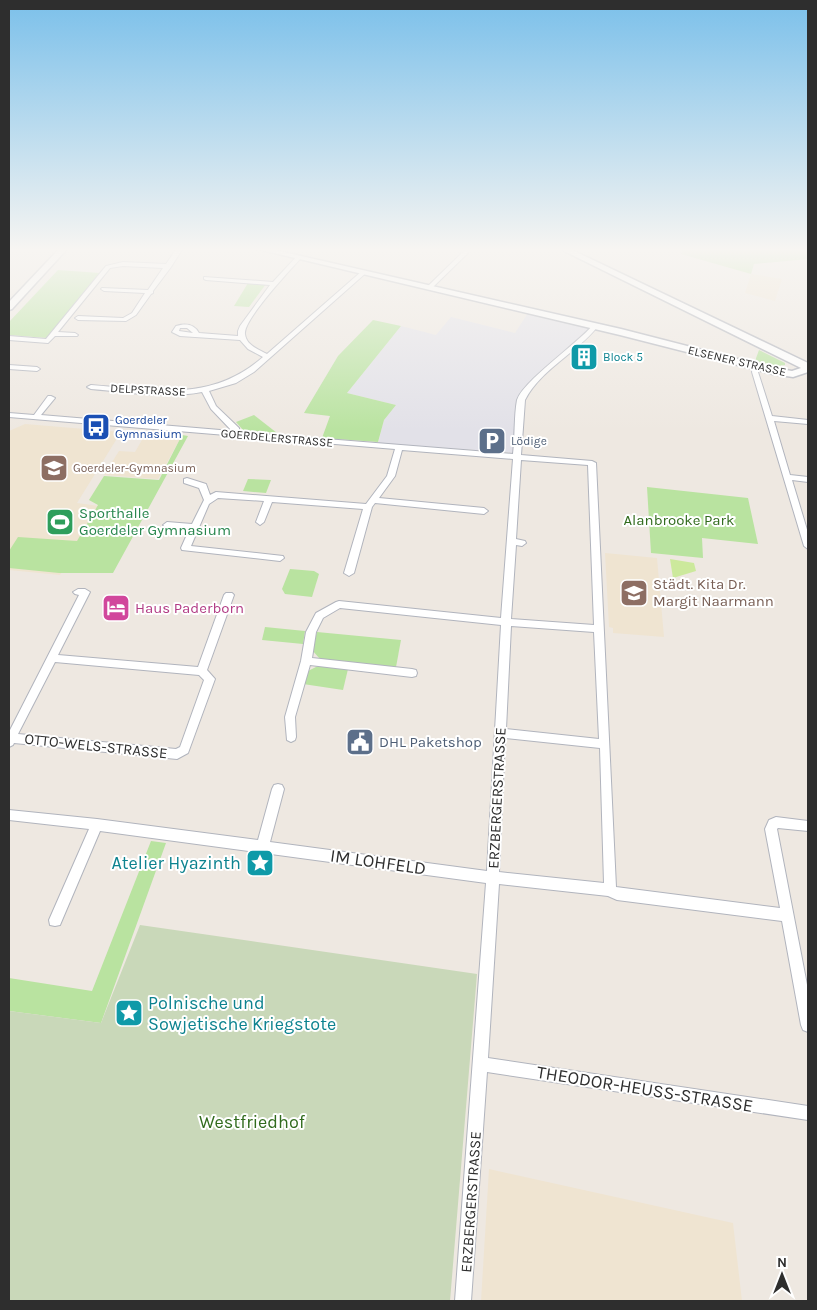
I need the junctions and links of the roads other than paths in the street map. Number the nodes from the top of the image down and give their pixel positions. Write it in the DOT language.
graph roads {
  1 [pos="73,309"];
  2 [pos="138,309"];
  3 [pos="256,309"];
  4 [pos="322,309"];
  5 [pos="521,309"];
  6 [pos="687,309"];
  7 [pos="78,318"];
  8 [pos="595,326"];
  9 [pos="53,334"];
  10 [pos="75,335"];
  11 [pos="197,335"];
  12 [pos="9,338"];
  13 [pos="242,338"];
  14 [pos="268,357"];
  15 [pos="756,366"];
  16 [pos="9,367"];
  17 [pos="808,368"];
  18 [pos="37,369"];
  19 [pos="91,387"];
  20 [pos="205,391"];
  21 [pos="51,398"];
  22 [pos="9,415"];
  23 [pos="32,417"];
  24 [pos="769,418"];
  25 [pos="808,422"];
  26 [pos="9,424"];
  27 [pos="235,434"];
  28 [pos="399,448"];
  29 [pos="517,458"];
  30 [pos="787,477"];
  31 [pos="808,479"];
  32 [pos="187,480"];
  33 [pos="269,498"];
  34 [pos="208,500"];
  35 [pos="370,503"];
  36 [pos="484,511"];
  37 [pos="260,522"];
  38 [pos="166,525"];
  39 [pos="194,527"];
  40 [pos="808,546"];
  41 [pos="280,558"];
  42 [pos="349,573"];
  43 [pos="78,592"];
  44 [pos="229,595"];
  45 [pos="506,622"];
  46 [pos="598,628"];
  47 [pos="53,658"];
  48 [pos="306,661"];
  49 [pos="202,671"];
  50 [pos="412,672"];
  51 [pos="501,733"];
  52 [pos="291,737"];
  53 [pos="10,740"];
  54 [pos="605,744"];
  55 [pos="278,789"];
  56 [pos="9,816"];
  57 [pos="97,824"];
  58 [pos="808,826"];
  59 [pos="262,846"];
  60 [pos="493,877"];
  61 [pos="610,890"];
  62 [pos="787,915"];
  63 [pos="55,920"];
  64 [pos="808,1026"];
  65 [pos="481,1064"];
  66 [pos="808,1113"];
  67 [pos="463,1301"];
  1 -- 9 [label="street"];
  2 -- 7 [label="street"];
  3 -- 13 [label="street"];
  4 -- 14 [label="street, DELPSTRASSE"];
  5 -- 8 [label="street, ELSENER STRASSE"];
  6 -- 17 [label="street"];
  8 -- 15 [label="street, ELSENER STRASSE"];
  8 -- 29 [label="street, ERZBERGERSTRASSE"];
  9 -- 10 [label="street"];
  9 -- 12 [label="street"];
  11 -- 13 [label="street"];
  13 -- 14 [label="street"];
  14 -- 20 [label="street, DELPSTRASSE"];
  15 -- 17 [label="street, ELSENER STRASSE"];
  15 -- 24 [label="street"];
  16 -- 18 [label="street"];
  19 -- 20 [label="street, DELPSTRASSE"];
  20 -- 27 [label="street, DELPSTRASSE"];
  21 -- 23 [label="street"];
  22 -- 23 [label="street, GOERDELERSTRASSE"];
  23 -- 26 [label="street, GOERDELERSTRASSE"];
  23 -- 27 [label="street, GOERDELERSTRASSE"];
  24 -- 25 [label="street"];
  24 -- 30 [label="street"];
  27 -- 28 [label="street, GOERDELERSTRASSE"];
  28 -- 29 [label="street, GOERDELERSTRASSE"];
  28 -- 35 [label="street"];
  29 -- 45 [label="street, ERZBERGERSTRASSE"];
  29 -- 46 [label="street, GOERDELERSTRASSE"];
  30 -- 31 [label="street"];
  30 -- 40 [label="street"];
  32 -- 34 [label="street"];
  33 -- 34 [label="street"];
  33 -- 35 [label="street"];
  33 -- 37 [label="street"];
  34 -- 39 [label="street"];
  35 -- 36 [label="street"];
  35 -- 42 [label="street"];
  38 -- 39 [label="street"];
  39 -- 41 [label="street"];
  43 -- 47 [label="street"];
  44 -- 49 [label="street, OTTO-WELS-STRASSE"];
  45 -- 46 [label="street"];
  45 -- 48 [label="street"];
  45 -- 51 [label="street, ERZBERGERSTRASSE"];
  46 -- 54 [label="street"];
  47 -- 49 [label="street"];
  47 -- 53 [label="street"];
  48 -- 50 [label="street"];
  48 -- 52 [label="street"];
  49 -- 53 [label="street, OTTO-WELS-STRASSE"];
  51 -- 54 [label="street"];
  51 -- 60 [label="street, ERZBERGERSTRASSE"];
  54 -- 61 [label="street"];
  55 -- 59 [label="street"];
  56 -- 57 [label="street, IM LOHFELD"];
  57 -- 59 [label="street, IM LOHFELD"];
  57 -- 63 [label="street"];
  58 -- 62 [label="street"];
  59 -- 60 [label="street, IM LOHFELD"];
  60 -- 61 [label="street, IM LOHFELD"];
  60 -- 65 [label="street, ERZBERGERSTRASSE"];
  61 -- 62 [label="street, IM LOHFELD"];
  62 -- 64 [label="street"];
  65 -- 66 [label="street, THEODOR-HEUSS-STRASSE"];
  65 -- 67 [label="street, ERZBERGERSTRASSE"];
}
